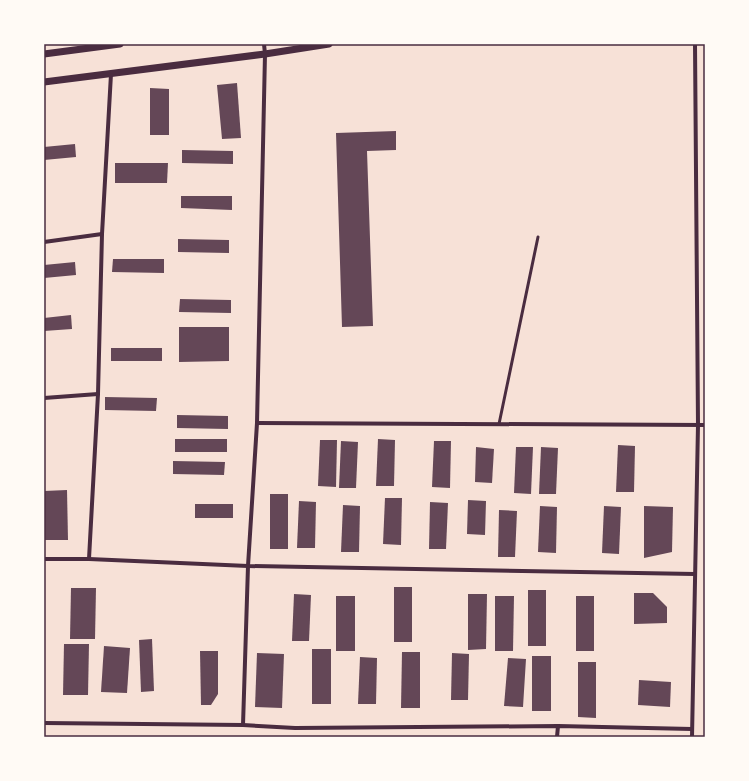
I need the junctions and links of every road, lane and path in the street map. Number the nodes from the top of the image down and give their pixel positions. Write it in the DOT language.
graph roads {
  1 [pos="120,44"];
  2 [pos="264,44"];
  3 [pos="329,44"];
  4 [pos="695,44"];
  5 [pos="44,54"];
  6 [pos="265,54"];
  7 [pos="111,74"];
  8 [pos="44,82"];
  9 [pos="102,234"];
  10 [pos="538,237"];
  11 [pos="44,242"];
  12 [pos="98,394"];
  13 [pos="44,398"];
  14 [pos="257,423"];
  15 [pos="498,424"];
  16 [pos="698,425"];
  17 [pos="705,425"];
  18 [pos="44,559"];
  19 [pos="89,559"];
  20 [pos="248,566"];
  21 [pos="695,574"];
  22 [pos="44,723"];
  23 [pos="243,725"];
  24 [pos="558,726"];
  25 [pos="692,729"];
  26 [pos="557,737"];
  27 [pos="692,737"];
  1 -- 5 [label="street"];
  2 -- 6 [label="street"];
  3 -- 6 [label="street"];
  4 -- 16 [label="street"];
  6 -- 7 [label="street"];
  6 -- 14 [label="street"];
  7 -- 8 [label="street"];
  7 -- 9 [label="street"];
  9 -- 11 [label="street"];
  9 -- 12 [label="street"];
  10 -- 15 [label="lane"];
  12 -- 13 [label="street"];
  12 -- 19 [label="street"];
  14 -- 15 [label="street"];
  14 -- 20 [label="street"];
  15 -- 16 [label="street"];
  16 -- 17 [label="street"];
  16 -- 21 [label="street"];
  18 -- 19 [label="street"];
  19 -- 20 [label="street"];
  20 -- 21 [label="street"];
  20 -- 23 [label="street"];
  21 -- 25 [label="street"];
  22 -- 23 [label="street"];
  23 -- 24 [label="street"];
  24 -- 25 [label="street"];
  24 -- 26 [label="street"];
  25 -- 27 [label="street"];
}
